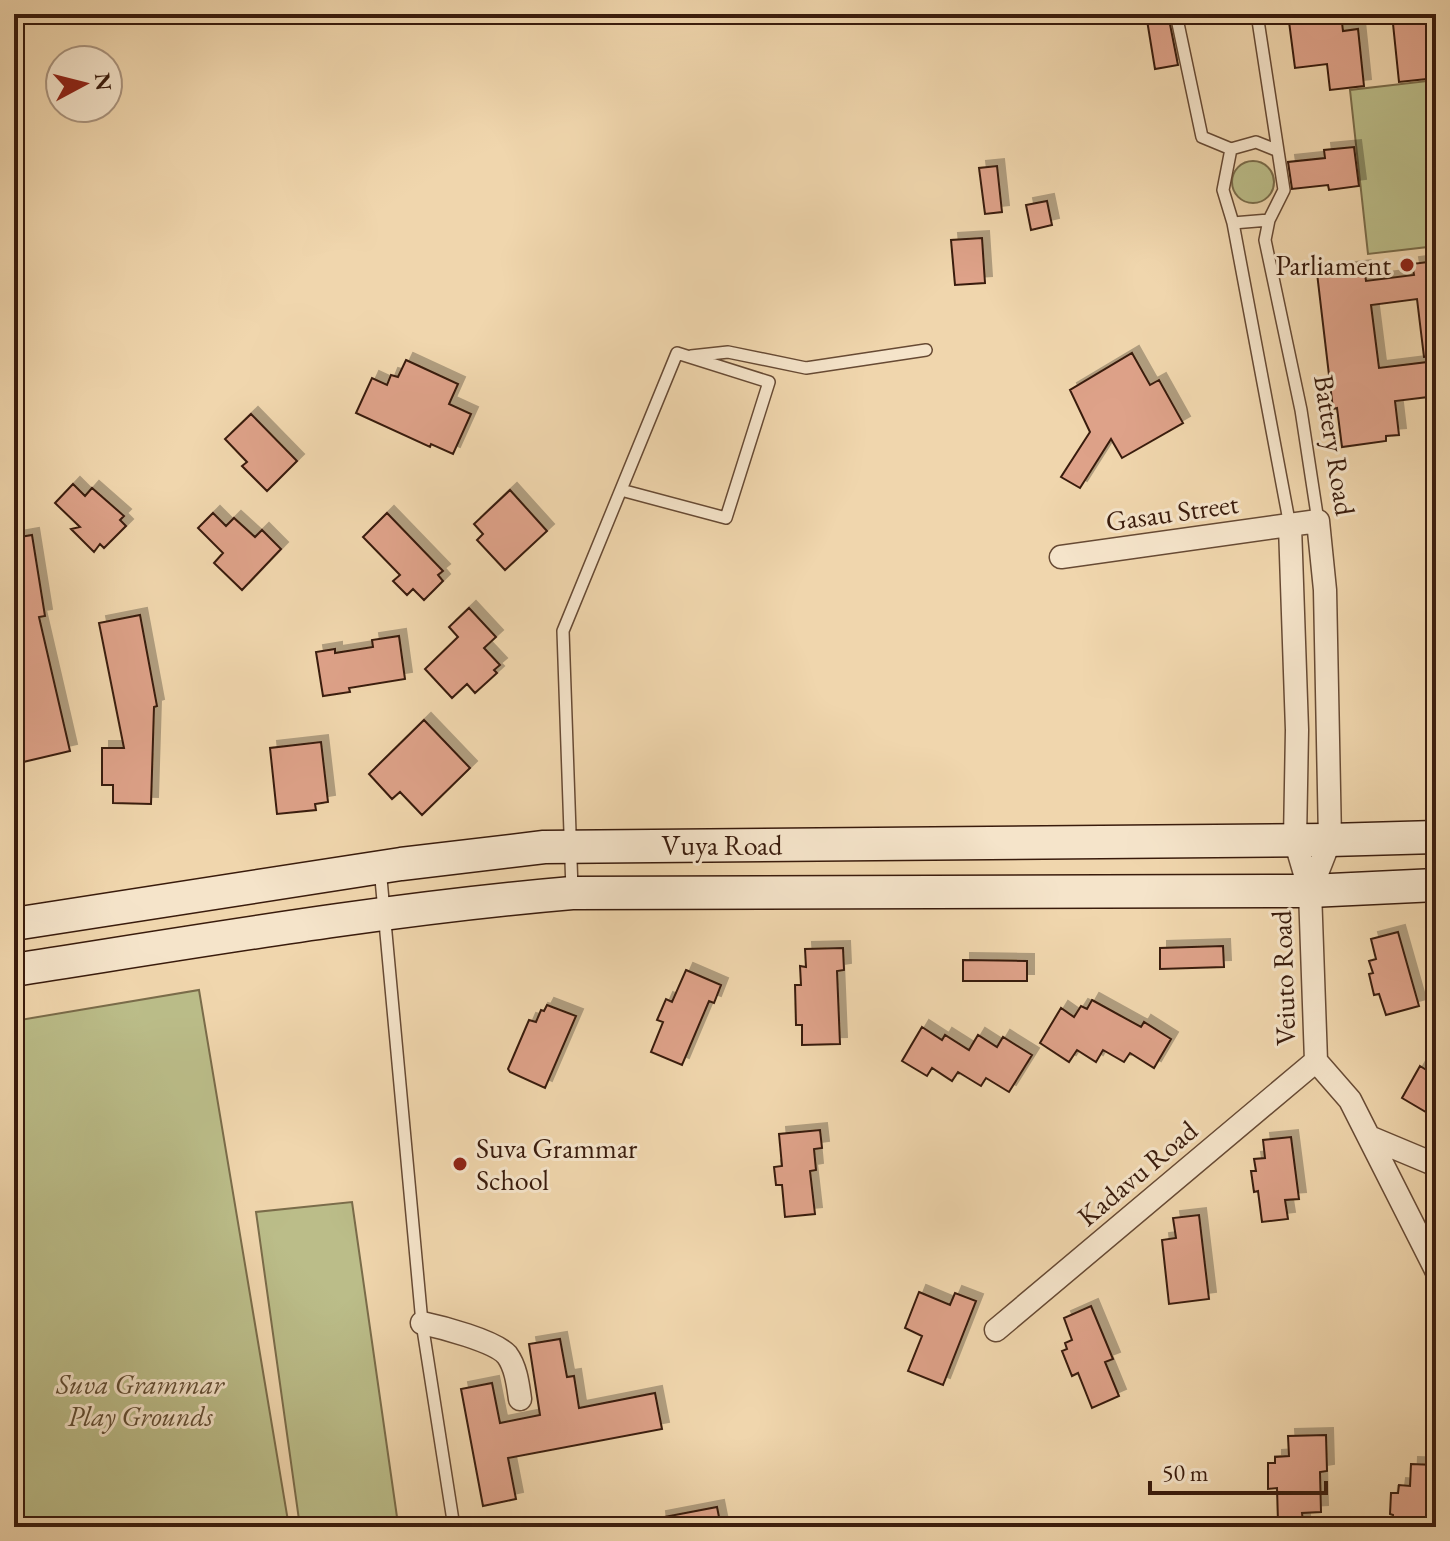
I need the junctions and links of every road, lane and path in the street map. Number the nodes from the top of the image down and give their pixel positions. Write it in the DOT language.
graph roads {
  1 [pos="1176,14"];
  2 [pos="1257,14"];
  3 [pos="1231,149"];
  4 [pos="1276,150"];
  5 [pos="1269,220"];
  6 [pos="1233,223"];
  7 [pos="926,350"];
  8 [pos="687,356"];
  9 [pos="621,490"];
  10 [pos="1318,521"];
  11 [pos="1290,526"];
  12 [pos="1061,557"];
  13 [pos="1436,837"];
  14 [pos="1295,840"];
  15 [pos="1330,840"];
  16 [pos="571,846"];
  17 [pos="380,867"];
  18 [pos="1436,885"];
  19 [pos="1310,891"];
  20 [pos="572,893"];
  21 [pos="385,913"];
  22 [pos="14,924"];
  23 [pos="14,970"];
  24 [pos="1316,1061"];
  25 [pos="1369,1137"];
  26 [pos="1436,1165"];
  27 [pos="1436,1270"];
  28 [pos="422,1323"];
  29 [pos="996,1330"];
  30 [pos="520,1399"];
  31 [pos="454,1527"];
  1 -- 3 [label="lane"];
  2 -- 4 [label="lane, Battery Road"];
  3 -- 4 [label="lane"];
  3 -- 6 [label="lane, Battery Road"];
  4 -- 5 [label="lane, Battery Road"];
  5 -- 6 [label="lane"];
  5 -- 10 [label="lane, Battery Road"];
  6 -- 11 [label="lane, Battery Road"];
  7 -- 8 [label="lane"];
  8 -- 9 [label="lane"];
  8 -- 9 [label="lane"];
  9 -- 16 [label="lane"];
  10 -- 11 [label="street, Gasau Street"];
  10 -- 15 [label="street, Battery Road"];
  11 -- 12 [label="street, Gasau Street"];
  11 -- 14 [label="street, Battery Road"];
  13 -- 15 [label="main road, Vuya Road"];
  14 -- 15 [label="main road, Vuya Road"];
  14 -- 16 [label="main road, Vuya Road"];
  14 -- 19 [label="street, Battery Road"];
  15 -- 19 [label="street, Battery Road"];
  16 -- 17 [label="main road, Vuya Road"];
  16 -- 20 [label="lane"];
  17 -- 21 [label="lane"];
  17 -- 22 [label="main road, Vuya Road"];
  18 -- 19 [label="main road, Vuya Road"];
  19 -- 20 [label="main road, Vuya Road"];
  19 -- 24 [label="street, Veiuto Road"];
  20 -- 21 [label="main road, Vuya Road"];
  21 -- 23 [label="main road, Vuya Road"];
  21 -- 28 [label="lane"];
  24 -- 25 [label="street, Veiuto Road"];
  24 -- 29 [label="street, Kadavu Road"];
  25 -- 26 [label="street"];
  25 -- 27 [label="street, Veiuto Road"];
  28 -- 30 [label="street"];
  28 -- 31 [label="lane"];
}
